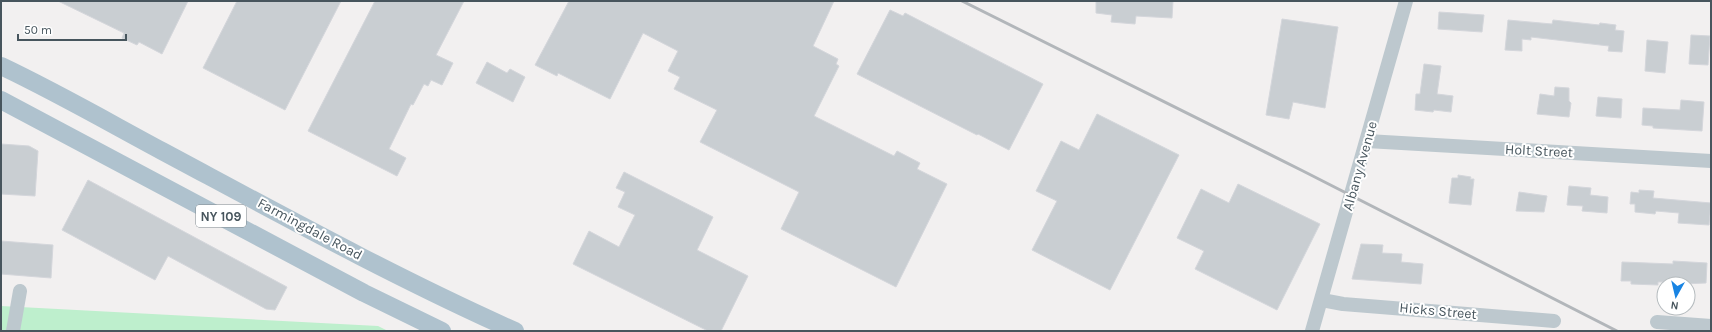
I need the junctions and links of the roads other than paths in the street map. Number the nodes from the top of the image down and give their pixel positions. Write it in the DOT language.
graph roads {
  1 [pos="1406,1"];
  2 [pos="1,66"];
  3 [pos="1,100"];
  4 [pos="1367,141"];
  5 [pos="1711,161"];
  6 [pos="20,291"];
  7 [pos="1322,300"];
  8 [pos="1554,321"];
  9 [pos="1658,322"];
  10 [pos="1711,326"];
  11 [pos="13,331"];
  12 [pos="442,331"];
  13 [pos="515,331"];
  14 [pos="1312,331"];
  1 -- 4 [label="street, Albany Avenue"];
  2 -- 13 [label="main road, Farmingdale Road / NY 109"];
  3 -- 12 [label="main road, NY 109"];
  4 -- 5 [label="street, Holt Street"];
  4 -- 7 [label="street, Albany Avenue"];
  6 -- 11 [label="street"];
  7 -- 8 [label="street, Hicks Street"];
  7 -- 14 [label="street, Albany Avenue"];
  9 -- 10 [label="street"];
}
